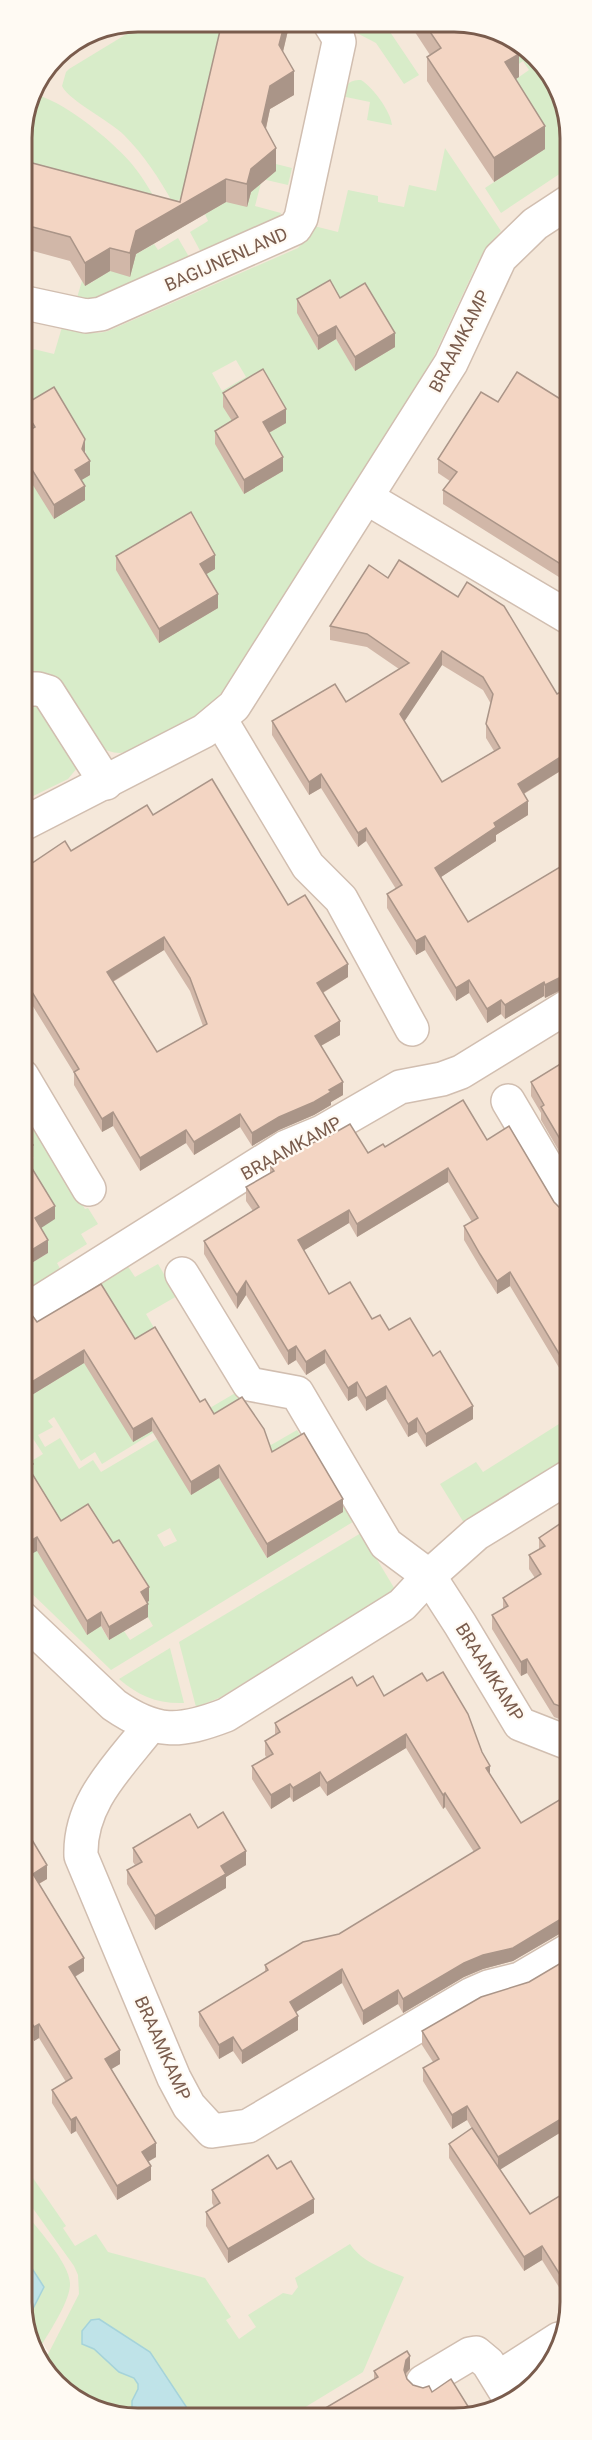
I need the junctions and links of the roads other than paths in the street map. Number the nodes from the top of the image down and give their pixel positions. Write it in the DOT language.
graph roads {
  1 [pos="336,32"];
  2 [pos="560,208"];
  3 [pos="32,304"];
  4 [pos="367,498"];
  5 [pos="560,612"];
  6 [pos="32,689"];
  7 [pos="220,719"];
  8 [pos="106,783"];
  9 [pos="32,820"];
  10 [pos="560,1011"];
  11 [pos="412,1029"];
  12 [pos="32,1093"];
  13 [pos="508,1101"];
  14 [pos="89,1189"];
  15 [pos="560,1189"];
  16 [pos="182,1274"];
  17 [pos="32,1307"];
  18 [pos="560,1482"];
  19 [pos="429,1576"];
  20 [pos="32,1628"];
  21 [pos="150,1726"];
  22 [pos="560,1740"];
  23 [pos="560,1955"];
  24 [pos="550,2347"];
  25 [pos="423,2382"];
  26 [pos="503,2388"];
  1 -- 3 [label="street, BAGIJNENLAND"];
  2 -- 4 [label="street, BRAAMKAMP"];
  4 -- 5 [label="street"];
  4 -- 7 [label="street, BRAAMKAMP"];
  6 -- 8 [label="street"];
  7 -- 8 [label="street, BRAAMKAMP"];
  7 -- 11 [label="street"];
  8 -- 9 [label="street, BRAAMKAMP"];
  10 -- 17 [label="street, BRAAMKAMP"];
  12 -- 14 [label="street"];
  13 -- 15 [label="street"];
  16 -- 19 [label="street, BRAAMKAMP"];
  18 -- 19 [label="street"];
  19 -- 21 [label="street"];
  19 -- 22 [label="street, BRAAMKAMP"];
  20 -- 21 [label="street"];
  21 -- 23 [label="street, BRAAMKAMP"];
  24 -- 26 [label="street"];
  25 -- 26 [label="street"];
}
